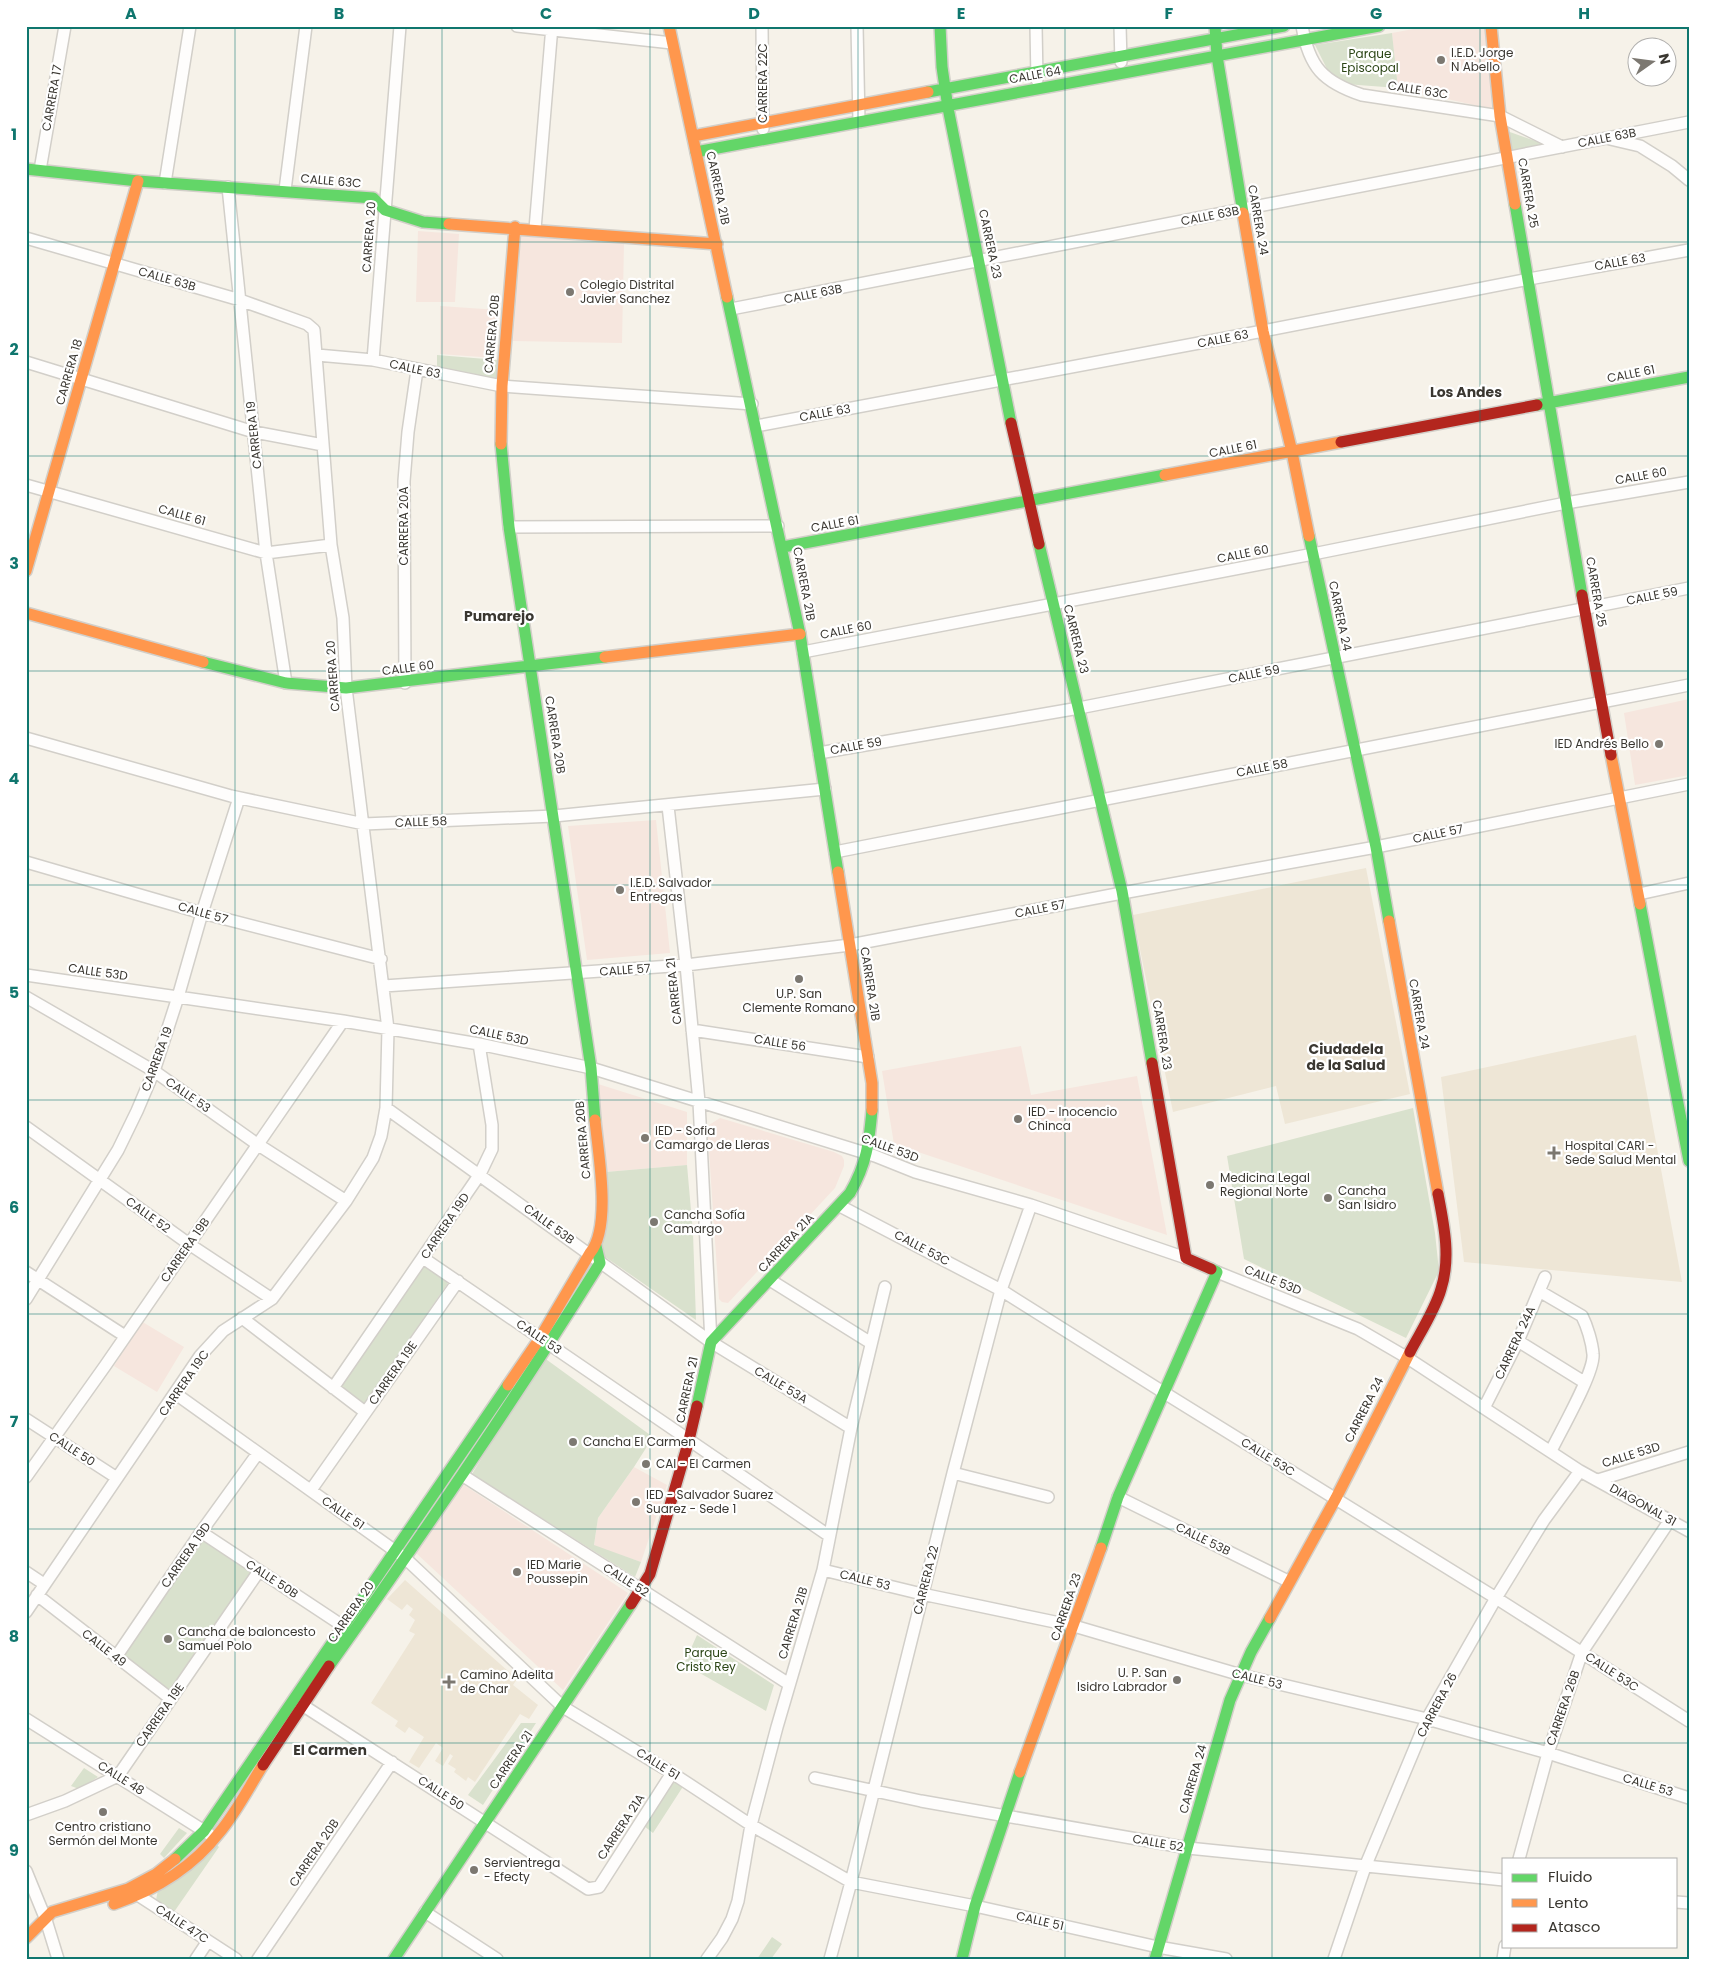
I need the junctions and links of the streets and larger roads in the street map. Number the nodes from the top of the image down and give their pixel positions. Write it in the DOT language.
graph roads {
  1 [pos="65,26"];
  2 [pos="190,26"];
  3 [pos="306,26"];
  4 [pos="400,26"];
  5 [pos="517,26"];
  6 [pos="669,26"];
  7 [pos="762,26"];
  8 [pos="857,26"];
  9 [pos="940,26"];
  10 [pos="1036,26"];
  11 [pos="1120,26"];
  12 [pos="1215,26"];
  13 [pos="1284,26"];
  14 [pos="1302,26"];
  15 [pos="1380,26"];
  16 [pos="1491,26"];
  17 [pos="552,28"];
  18 [pos="1215,39"];
  19 [pos="1304,40"];
  20 [pos="672,43"];
  21 [pos="1217,56"];
  22 [pos="1120,57"];
  23 [pos="1036,72"];
  24 [pos="1122,73"];
  25 [pos="1039,89"];
  26 [pos="944,90"];
  27 [pos="858,105"];
  28 [pos="946,106"];
  29 [pos="1500,116"];
  30 [pos="859,122"];
  31 [pos="1689,122"];
  32 [pos="763,123"];
  33 [pos="693,136"];
  34 [pos="1606,138"];
  35 [pos="762,140"];
  36 [pos="1562,147"];
  37 [pos="696,152"];
  38 [pos="1508,158"];
  39 [pos="26,169"];
  40 [pos="40,170"];
  41 [pos="1689,180"];
  42 [pos="138,181"];
  43 [pos="166,182"];
  44 [pos="228,187"];
  45 [pos="285,190"];
  46 [pos="385,210"];
  47 [pos="1242,210"];
  48 [pos="515,227"];
  49 [pos="535,229"];
  50 [pos="26,238"];
  51 [pos="716,244"];
  52 [pos="1689,250"];
  53 [pos="980,260"];
  54 [pos="114,264"];
  55 [pos="1529,279"];
  56 [pos="240,300"];
  57 [pos="731,309"];
  58 [pos="307,324"];
  59 [pos="1264,331"];
  60 [pos="317,355"];
  61 [pos="373,360"];
  62 [pos="26,362"];
  63 [pos="416,370"];
  64 [pos="1689,377"];
  65 [pos="82,378"];
  66 [pos="1002,380"];
  67 [pos="502,386"];
  68 [pos="752,404"];
  69 [pos="1550,404"];
  70 [pos="756,426"];
  71 [pos="254,432"];
  72 [pos="323,445"];
  73 [pos="1292,452"];
  74 [pos="1689,482"];
  75 [pos="26,485"];
  76 [pos="49,492"];
  77 [pos="1028,502"];
  78 [pos="1566,503"];
  79 [pos="778,526"];
  80 [pos="508,527"];
  81 [pos="331,545"];
  82 [pos="782,547"];
  83 [pos="266,553"];
  84 [pos="1313,554"];
  85 [pos="26,571"];
  86 [pos="1689,588"];
  87 [pos="1054,604"];
  88 [pos="1585,609"];
  89 [pos="26,612"];
  90 [pos="800,634"];
  91 [pos="803,652"];
  92 [pos="1334,658"];
  93 [pos="530,666"];
  94 [pos="286,683"];
  95 [pos="405,683"];
  96 [pos="1689,685"];
  97 [pos="346,688"];
  98 [pos="1601,701"];
  99 [pos="1079,708"];
  100 [pos="26,738"];
  101 [pos="1355,750"];
  102 [pos="819,753"];
  103 [pos="1689,784"];
  104 [pos="825,789"];
  105 [pos="1619,797"];
  106 [pos="239,798"];
  107 [pos="1100,800"];
  108 [pos="668,806"];
  109 [pos="554,816"];
  110 [pos="364,824"];
  111 [pos="1376,847"];
  112 [pos="835,852"];
  113 [pos="26,862"];
  114 [pos="1689,882"];
  115 [pos="1122,893"];
  116 [pos="1639,894"];
  117 [pos="202,913"];
  118 [pos="850,945"];
  119 [pos="380,959"];
  120 [pos="686,965"];
  121 [pos="577,973"];
  122 [pos="26,976"];
  123 [pos="384,986"];
  124 [pos="26,997"];
  125 [pos="178,997"];
  126 [pos="343,1021"];
  127 [pos="388,1029"];
  128 [pos="692,1030"];
  129 [pos="479,1044"];
  130 [pos="868,1057"];
  131 [pos="591,1068"];
  132 [pos="154,1071"];
  133 [pos="699,1102"];
  134 [pos="386,1108"];
  135 [pos="1684,1109"];
  136 [pos="26,1127"];
  137 [pos="257,1144"];
  138 [pos="867,1154"];
  139 [pos="1689,1160"];
  140 [pos="480,1174"];
  141 [pos="99,1179"];
  142 [pos="346,1201"];
  143 [pos="1031,1205"];
  144 [pos="840,1206"];
  145 [pos="190,1244"];
  146 [pos="593,1250"];
  147 [pos="423,1258"];
  148 [pos="1186,1258"];
  149 [pos="600,1263"];
  150 [pos="26,1272"];
  151 [pos="1217,1272"];
  152 [pos="1544,1278"];
  153 [pos="39,1279"];
  154 [pos="770,1280"];
  155 [pos="458,1282"];
  156 [pos="885,1287"];
  157 [pos="1002,1290"];
  158 [pos="1539,1291"];
  159 [pos="26,1299"];
  160 [pos="272,1299"];
  161 [pos="242,1318"];
  162 [pos="125,1336"];
  163 [pos="545,1341"];
  164 [pos="1518,1341"];
  165 [pos="711,1342"];
  166 [pos="871,1344"];
  167 [pos="1406,1358"];
  168 [pos="1584,1382"];
  169 [pos="334,1388"];
  170 [pos="1163,1392"];
  171 [pos="176,1394"];
  172 [pos="1484,1408"];
  173 [pos="365,1412"];
  174 [pos="26,1419"];
  175 [pos="851,1428"];
  176 [pos="54,1438"];
  177 [pos="689,1440"];
  178 [pos="1551,1451"];
  179 [pos="1689,1452"];
  180 [pos="258,1453"];
  181 [pos="1580,1471"];
  182 [pos="953,1473"];
  183 [pos="462,1476"];
  184 [pos="26,1477"];
  185 [pos="117,1478"];
  186 [pos="1598,1480"];
  187 [pos="310,1490"];
  188 [pos="1048,1497"];
  189 [pos="1118,1497"];
  190 [pos="1336,1498"];
  191 [pos="1670,1520"];
  192 [pos="1689,1531"];
  193 [pos="201,1532"];
  194 [pos="828,1535"];
  195 [pos="401,1554"];
  196 [pos="823,1570"];
  197 [pos="259,1571"];
  198 [pos="26,1572"];
  199 [pos="1288,1581"];
  200 [pos="44,1584"];
  201 [pos="641,1589"];
  202 [pos="922,1594"];
  203 [pos="37,1595"];
  204 [pos="1496,1598"];
  205 [pos="26,1612"];
  206 [pos="343,1626"];
  207 [pos="1074,1626"];
  208 [pos="1582,1652"];
  209 [pos="116,1657"];
  210 [pos="1241,1675"];
  211 [pos="789,1684"];
  212 [pos="172,1699"];
  213 [pos="298,1702"];
  214 [pos="563,1707"];
  215 [pos="26,1719"];
  216 [pos="1427,1719"];
  217 [pos="1689,1721"];
  218 [pos="1548,1753"];
  219 [pos="392,1762"];
  220 [pos="672,1773"];
  221 [pos="118,1776"];
  222 [pos="816,1778"];
  223 [pos="874,1791"];
  224 [pos="1689,1798"];
  225 [pos="26,1815"];
  226 [pos="1004,1816"];
  227 [pos="485,1822"];
  228 [pos="752,1825"];
  229 [pos="204,1831"];
  230 [pos="216,1838"];
  231 [pos="1188,1848"];
  232 [pos="1519,1858"];
  233 [pos="1365,1866"];
  234 [pos="26,1871"];
  235 [pos="1502,1880"];
  236 [pos="851,1882"];
  237 [pos="128,1889"];
  238 [pos="588,1889"];
  239 [pos="139,1896"];
  240 [pos="975,1906"];
  241 [pos="425,1912"];
  242 [pos="46,1920"];
  243 [pos="26,1938"];
  244 [pos="208,1941"];
  245 [pos="1157,1953"];
  246 [pos="58,1959"];
  247 [pos="196,1959"];
  248 [pos="236,1959"];
  249 [pos="258,1959"];
  250 [pos="394,1959"];
  251 [pos="497,1959"];
  252 [pos="706,1959"];
  253 [pos="830,1959"];
  254 [pos="962,1959"];
  255 [pos="1226,1959"];
  256 [pos="1334,1959"];
  1 -- 40 [label="street, CARRERA 17"];
  2 -- 43 [label="street"];
  3 -- 45 [label="street"];
  4 -- 46 [label="street, CARRERA 20"];
  5 -- 17 [label="street"];
  6 -- 20 [label="street, CARRERA 21B"];
  7 -- 32 [label="street, CARRERA 22C"];
  8 -- 27 [label="street"];
  9 -- 26 [label="street, CARRERA 23"];
  10 -- 23 [label="street"];
  11 -- 22 [label="street"];
  12 -- 18 [label="street, CARRERA 24"];
  13 -- 18 [label="street, CALLE 64"];
  14 -- 19 [label="street, CALLE 63C"];
  15 -- 19 [label="street, CALLE 64"];
  16 -- 29 [label="street, CARRERA 25"];
  17 -- 20 [label="street"];
  17 -- 49 [label="street"];
  18 -- 21 [label="street, CARRERA 24"];
  18 -- 22 [label="street, CALLE 64"];
  19 -- 21 [label="street, CALLE 64"];
  19 -- 29 [label="street, CALLE 63C"];
  20 -- 33 [label="street, CARRERA 21B"];
  21 -- 24 [label="street, CALLE 64"];
  21 -- 47 [label="street, CARRERA 24"];
  22 -- 23 [label="street, CALLE 64"];
  22 -- 24 [label="street"];
  23 -- 25 [label="street"];
  23 -- 26 [label="street, CALLE 64"];
  24 -- 25 [label="street, CALLE 64"];
  25 -- 28 [label="street, CALLE 64"];
  26 -- 27 [label="street, CALLE 64"];
  26 -- 28 [label="street, CARRERA 23"];
  27 -- 30 [label="street"];
  27 -- 32 [label="street, CALLE 64"];
  28 -- 30 [label="street, CALLE 64"];
  28 -- 53 [label="street, CARRERA 23"];
  29 -- 36 [label="street, CALLE 63C"];
  29 -- 38 [label="street, CARRERA 25"];
  30 -- 35 [label="street, CALLE 64"];
  31 -- 34 [label="street, CALLE 63B"];
  32 -- 33 [label="street, CALLE 64"];
  32 -- 35 [label="street, CARRERA 22C"];
  33 -- 37 [label="street, CARRERA 21B"];
  34 -- 36 [label="street, CALLE 63B"];
  34 -- 41 [label="street"];
  35 -- 37 [label="street, CALLE 64"];
  36 -- 38 [label="street, CALLE 63B"];
  37 -- 51 [label="street, CARRERA 21B"];
  38 -- 47 [label="street, CALLE 63B"];
  38 -- 55 [label="street, CARRERA 25"];
  39 -- 40 [label="street, CALLE 63C"];
  40 -- 42 [label="street, CALLE 63C"];
  42 -- 43 [label="street, CALLE 63C"];
  42 -- 54 [label="street, CARRERA 18"];
  43 -- 44 [label="street, CALLE 63C"];
  44 -- 45 [label="street, CALLE 63C"];
  44 -- 56 [label="street, CARRERA 19"];
  45 -- 46 [label="street, CALLE 63C"];
  46 -- 48 [label="street, CALLE 63C"];
  46 -- 61 [label="street, CARRERA 20"];
  47 -- 53 [label="street, CALLE 63B"];
  47 -- 59 [label="street, CARRERA 24"];
  48 -- 49 [label="street, CALLE 63C"];
  48 -- 67 [label="street, CARRERA 20B"];
  49 -- 51 [label="street, CALLE 63C"];
  50 -- 54 [label="street, CALLE 63B"];
  51 -- 57 [label="street, CARRERA 21B"];
  52 -- 55 [label="street, CALLE 63"];
  53 -- 57 [label="street, CALLE 63B"];
  53 -- 66 [label="street, CARRERA 23"];
  54 -- 56 [label="street, CALLE 63B"];
  54 -- 65 [label="street, CARRERA 18"];
  55 -- 59 [label="street, CALLE 63"];
  55 -- 69 [label="street, CARRERA 25"];
  56 -- 58 [label="street, CALLE 63B"];
  56 -- 71 [label="street, CARRERA 19"];
  57 -- 68 [label="street, CARRERA 21B"];
  58 -- 60 [label="street, CARRERA 20"];
  59 -- 66 [label="street, CALLE 63"];
  59 -- 73 [label="street, CARRERA 24"];
  60 -- 61 [label="street, CALLE 63"];
  60 -- 72 [label="street, CARRERA 20"];
  61 -- 63 [label="street, CALLE 63"];
  62 -- 65 [label="street"];
  63 -- 67 [label="street, CALLE 63"];
  63 -- 95 [label="street, CARRERA 20A"];
  64 -- 69 [label="street, CALLE 61"];
  65 -- 71 [label="street"];
  65 -- 76 [label="street, CARRERA 18"];
  66 -- 70 [label="street, CALLE 63"];
  66 -- 77 [label="street, CARRERA 23"];
  67 -- 68 [label="street, CALLE 63"];
  67 -- 80 [label="street, CARRERA 20B"];
  68 -- 70 [label="street, CARRERA 21B"];
  69 -- 73 [label="street, CALLE 61"];
  69 -- 78 [label="street, CARRERA 25"];
  70 -- 79 [label="street, CARRERA 21B"];
  71 -- 72 [label="street"];
  71 -- 83 [label="street, CARRERA 19"];
  72 -- 81 [label="street, CARRERA 20"];
  73 -- 77 [label="street, CALLE 61"];
  73 -- 84 [label="street, CARRERA 24"];
  74 -- 78 [label="street, CALLE 60"];
  75 -- 76 [label="street, CALLE 61"];
  76 -- 83 [label="street, CALLE 61"];
  76 -- 85 [label="street, CARRERA 18"];
  77 -- 82 [label="street, CALLE 61"];
  77 -- 87 [label="street, CARRERA 23"];
  78 -- 84 [label="street, CALLE 60"];
  78 -- 88 [label="street, CARRERA 25"];
  79 -- 80 [label="street"];
  79 -- 82 [label="street, CARRERA 21B"];
  80 -- 93 [label="street, CARRERA 20B"];
  81 -- 83 [label="street, CALLE 61"];
  81 -- 97 [label="street, CARRERA 20"];
  82 -- 90 [label="street, CARRERA 21B"];
  83 -- 94 [label="street, CARRERA 19"];
  84 -- 87 [label="street, CALLE 60"];
  84 -- 92 [label="street, CARRERA 24"];
  86 -- 88 [label="street, CALLE 59"];
  87 -- 91 [label="street, CALLE 60"];
  87 -- 99 [label="street, CARRERA 23"];
  88 -- 92 [label="street, CALLE 59"];
  88 -- 98 [label="street, CARRERA 25"];
  89 -- 94 [label="street, CALLE 60"];
  90 -- 91 [label="street, CARRERA 21B"];
  90 -- 93 [label="street, CALLE 60"];
  91 -- 102 [label="street, CARRERA 21B"];
  92 -- 99 [label="street, CALLE 59"];
  92 -- 101 [label="street, CARRERA 24"];
  93 -- 95 [label="street, CALLE 60"];
  93 -- 109 [label="street, CARRERA 20B"];
  94 -- 97 [label="street, CALLE 60"];
  95 -- 97 [label="street, CALLE 60"];
  96 -- 98 [label="street, CALLE 58"];
  97 -- 110 [label="street, CARRERA 20"];
  98 -- 101 [label="street, CALLE 58"];
  98 -- 105 [label="street, CARRERA 25"];
  99 -- 102 [label="street, CALLE 59"];
  99 -- 107 [label="street, CARRERA 23"];
  100 -- 106 [label="street, CALLE 58"];
  101 -- 107 [label="street, CALLE 58"];
  101 -- 111 [label="street, CARRERA 24"];
  102 -- 104 [label="street, CARRERA 21B"];
  103 -- 105 [label="street, CALLE 57"];
  104 -- 108 [label="street, CALLE 58"];
  104 -- 112 [label="street, CARRERA 21B"];
  105 -- 111 [label="street, CALLE 57"];
  105 -- 116 [label="street, CARRERA 25"];
  106 -- 110 [label="street, CALLE 58"];
  106 -- 117 [label="street, CARRERA 19"];
  107 -- 112 [label="street, CALLE 58"];
  107 -- 115 [label="street, CARRERA 23"];
  108 -- 109 [label="street, CALLE 58"];
  108 -- 120 [label="street, CARRERA 21"];
  109 -- 110 [label="street, CALLE 58"];
  109 -- 121 [label="street, CARRERA 20B"];
  110 -- 119 [label="street, CARRERA 20"];
  111 -- 115 [label="street, CALLE 57"];
  111 -- 167 [label="street, CARRERA 24"];
  112 -- 118 [label="street, CARRERA 21B"];
  113 -- 117 [label="street, CALLE 57"];
  114 -- 116 [label="street"];
  115 -- 118 [label="street, CALLE 57"];
  115 -- 148 [label="street, CARRERA 23"];
  116 -- 135 [label="street, CARRERA 25"];
  117 -- 119 [label="street, CALLE 57"];
  117 -- 125 [label="street, CARRERA 19"];
  118 -- 120 [label="street, CALLE 57"];
  118 -- 130 [label="street, CARRERA 21B"];
  119 -- 123 [label="street, CARRERA 20"];
  120 -- 121 [label="street, CALLE 57"];
  120 -- 128 [label="street, CARRERA 21"];
  121 -- 123 [label="street, CALLE 57"];
  121 -- 131 [label="street, CARRERA 20B"];
  122 -- 125 [label="street, CALLE 53D"];
  123 -- 127 [label="street, CARRERA 20"];
  124 -- 132 [label="street, CALLE 53"];
  125 -- 126 [label="street, CALLE 53D"];
  125 -- 132 [label="street, CARRERA 19"];
  126 -- 127 [label="street, CALLE 53D"];
  126 -- 137 [label="street, CARRERA 19B"];
  127 -- 129 [label="street, CALLE 53D"];
  127 -- 134 [label="street, CARRERA 19C"];
  128 -- 130 [label="street, CALLE 56"];
  128 -- 133 [label="street, CARRERA 21"];
  129 -- 131 [label="street, CALLE 53D"];
  129 -- 140 [label="street, CARRERA 19D"];
  130 -- 138 [label="street, CARRERA 21B"];
  131 -- 133 [label="street, CALLE 53D"];
  131 -- 146 [label="street, CARRERA 20B"];
  132 -- 137 [label="street, CALLE 53"];
  132 -- 141 [label="street, CARRERA 19"];
  133 -- 138 [label="street, CALLE 53D"];
  133 -- 165 [label="street, CARRERA 21"];
  134 -- 140 [label="street, CALLE 53B"];
  134 -- 142 [label="street, CARRERA 19C"];
  135 -- 139 [label="street, CARRERA 25"];
  136 -- 141 [label="street, CALLE 52"];
  137 -- 142 [label="street, CALLE 53"];
  137 -- 145 [label="street, CARRERA 19B"];
  138 -- 143 [label="street, CALLE 53D"];
  138 -- 144 [label="street, CARRERA 21A"];
  140 -- 146 [label="street, CALLE 53B"];
  140 -- 147 [label="street, CARRERA 19D"];
  141 -- 145 [label="street, CALLE 52"];
  141 -- 153 [label="street, CARRERA 19"];
  142 -- 160 [label="street, CARRERA 19C"];
  143 -- 148 [label="street, CALLE 53D"];
  143 -- 157 [label="street, CARRERA 22"];
  144 -- 154 [label="street, CARRERA 21A"];
  144 -- 157 [label="street, CALLE 53C"];
  145 -- 160 [label="street, CALLE 52"];
  145 -- 162 [label="street, CARRERA 19B"];
  146 -- 149 [label="street, CARRERA 20B"];
  146 -- 163 [label="street, CARRERA 20"];
  147 -- 155 [label="street, CALLE 53"];
  147 -- 169 [label="street, CARRERA 19D"];
  148 -- 151 [label="street, CALLE 53D"];
  149 -- 163 [label="street, CARRERA 20"];
  149 -- 165 [label="street"];
  150 -- 153 [label="street"];
  151 -- 167 [label="street, CALLE 53D"];
  151 -- 170 [label="street, CARRERA 23"];
  152 -- 158 [label="street, CARRERA 24A"];
  153 -- 159 [label="street, CARRERA 19"];
  153 -- 162 [label="street"];
  154 -- 165 [label="street, CARRERA 21A"];
  154 -- 166 [label="street"];
  155 -- 163 [label="street, CALLE 53"];
  155 -- 173 [label="street, CARRERA 19E"];
  156 -- 166 [label="street, CARRERA 21B"];
  157 -- 170 [label="street, CALLE 53C"];
  157 -- 182 [label="street, CARRERA 22"];
  158 -- 164 [label="street, CARRERA 24A"];
  158 -- 168 [label="street"];
  160 -- 161 [label="street, CARRERA 19C"];
  161 -- 169 [label="street"];
  161 -- 171 [label="street, CARRERA 19C"];
  162 -- 176 [label="street, CARRERA 19B"];
  163 -- 177 [label="street, CALLE 53"];
  163 -- 183 [label="street, CARRERA 20"];
  163 -- 195 [label="street, CARRERA 20"];
  164 -- 168 [label="street"];
  164 -- 172 [label="street, CARRERA 24A"];
  165 -- 175 [label="street, CALLE 53A"];
  165 -- 177 [label="street, CARRERA 21"];
  166 -- 175 [label="street, CARRERA 21B"];
  167 -- 172 [label="street, CALLE 53D"];
  167 -- 190 [label="street, CARRERA 24"];
  168 -- 178 [label="street"];
  169 -- 173 [label="street"];
  170 -- 189 [label="street, CARRERA 23"];
  170 -- 190 [label="street, CALLE 53C"];
  171 -- 180 [label="street, CALLE 51"];
  171 -- 185 [label="street, CARRERA 19C"];
  172 -- 178 [label="street, CALLE 53D"];
  173 -- 187 [label="street, CARRERA 19E"];
  174 -- 176 [label="street, CALLE 50"];
  175 -- 194 [label="street, CARRERA 21B"];
  176 -- 184 [label="street, CARRERA 19B"];
  176 -- 185 [label="street, CALLE 50"];
  177 -- 194 [label="street, CALLE 53"];
  177 -- 201 [label="street, CARRERA 21"];
  178 -- 181 [label="street, CALLE 53D"];
  179 -- 186 [label="street, CALLE 53D"];
  180 -- 187 [label="street, CALLE 51"];
  180 -- 193 [label="street, CARRERA 19D"];
  181 -- 186 [label="street, CALLE 53D"];
  181 -- 204 [label="street, CARRERA 26"];
  182 -- 188 [label="street"];
  182 -- 202 [label="street, CARRERA 22"];
  183 -- 195 [label="street, CARRERA 20"];
  183 -- 201 [label="street, CALLE 52"];
  185 -- 200 [label="street, CARRERA 19C"];
  186 -- 191 [label="street, DIAGONAL 31"];
  187 -- 195 [label="street, CALLE 51"];
  189 -- 199 [label="street, CALLE 53B"];
  189 -- 207 [label="street, CARRERA 23"];
  190 -- 199 [label="street, CARRERA 24"];
  190 -- 204 [label="street, CALLE 53C"];
  191 -- 192 [label="street, DIAGONAL 31"];
  191 -- 208 [label="street, CARRERA 26B"];
  193 -- 197 [label="street, CALLE 50B"];
  193 -- 209 [label="street, CARRERA 19D"];
  194 -- 196 [label="street, CARRERA 21B"];
  195 -- 206 [label="street, CARRERA 20"];
  195 -- 213 [label="street, CARRERA 20"];
  195 -- 214 [label="street, CALLE 51"];
  196 -- 202 [label="street, CALLE 53"];
  196 -- 211 [label="street, CARRERA 21B"];
  197 -- 206 [label="street, CALLE 50B"];
  197 -- 212 [label="street, CARRERA 19E"];
  198 -- 200 [label="street"];
  199 -- 210 [label="street, CARRERA 24"];
  200 -- 203 [label="street, CARRERA 19C"];
  201 -- 211 [label="street, CALLE 52"];
  201 -- 214 [label="street, CARRERA 21"];
  202 -- 207 [label="street, CALLE 53"];
  202 -- 223 [label="street, CARRERA 22"];
  203 -- 205 [label="street, CARRERA 19C"];
  203 -- 209 [label="street, CALLE 49"];
  204 -- 208 [label="street, CALLE 53C"];
  204 -- 216 [label="street, CARRERA 26"];
  206 -- 213 [label="street, CARRERA 20"];
  207 -- 210 [label="street, CALLE 53"];
  207 -- 226 [label="street, CARRERA 23"];
  208 -- 217 [label="street, CALLE 53C"];
  208 -- 218 [label="street, CARRERA 26B"];
  209 -- 212 [label="street, CALLE 49"];
  210 -- 216 [label="street, CALLE 53"];
  210 -- 231 [label="street, CARRERA 24"];
  211 -- 228 [label="street, CARRERA 21B"];
  212 -- 221 [label="street, CARRERA 19E"];
  213 -- 219 [label="street, CALLE 50"];
  213 -- 229 [label="street, CARRERA 20"];
  213 -- 230 [label="street, CARRERA 20"];
  214 -- 220 [label="street, CALLE 51"];
  214 -- 227 [label="street, CARRERA 21"];
  215 -- 221 [label="street, CALLE 48"];
  216 -- 218 [label="street, CALLE 53"];
  216 -- 233 [label="street, CARRERA 26"];
  218 -- 224 [label="street, CALLE 53"];
  218 -- 232 [label="street, CARRERA 26B"];
  219 -- 227 [label="street, CALLE 50"];
  219 -- 249 [label="street, CARRERA 20B"];
  220 -- 228 [label="street, CALLE 51"];
  220 -- 238 [label="street, CARRERA 21A"];
  221 -- 225 [label="street, CARRERA 19E"];
  221 -- 229 [label="street, CALLE 48"];
  222 -- 223 [label="street, CALLE 52"];
  223 -- 226 [label="street, CALLE 52"];
  223 -- 236 [label="street, CARRERA 22"];
  226 -- 231 [label="street, CALLE 52"];
  226 -- 240 [label="street, CARRERA 23"];
  227 -- 238 [label="street, CALLE 50"];
  227 -- 241 [label="street, CARRERA 21"];
  228 -- 236 [label="street, CALLE 51"];
  228 -- 252 [label="street, CARRERA 21B"];
  229 -- 230 [label="street, CALLE 48"];
  229 -- 237 [label="street, CARRERA 20"];
  230 -- 239 [label="street, CARRERA 20"];
  231 -- 233 [label="street, CALLE 52"];
  231 -- 245 [label="street, CARRERA 24"];
  233 -- 235 [label="street, CALLE 52"];
  233 -- 256 [label="street, CARRERA 26"];
  234 -- 242 [label="street"];
  236 -- 240 [label="street, CALLE 51"];
  236 -- 253 [label="street, CARRERA 22"];
  237 -- 239 [label="street, CALLE 47C"];
  237 -- 242 [label="street, CARRERA 20"];
  239 -- 242 [label="street, CARRERA 20"];
  239 -- 244 [label="street, CALLE 47C"];
  240 -- 245 [label="street, CALLE 51"];
  240 -- 254 [label="street, CARRERA 23"];
  241 -- 250 [label="street, CARRERA 21"];
  241 -- 251 [label="street"];
  242 -- 243 [label="street, CARRERA 20"];
  242 -- 246 [label="street"];
  244 -- 247 [label="street"];
  244 -- 248 [label="street, CALLE 47C"];
  245 -- 255 [label="street, CALLE 51"];
}
